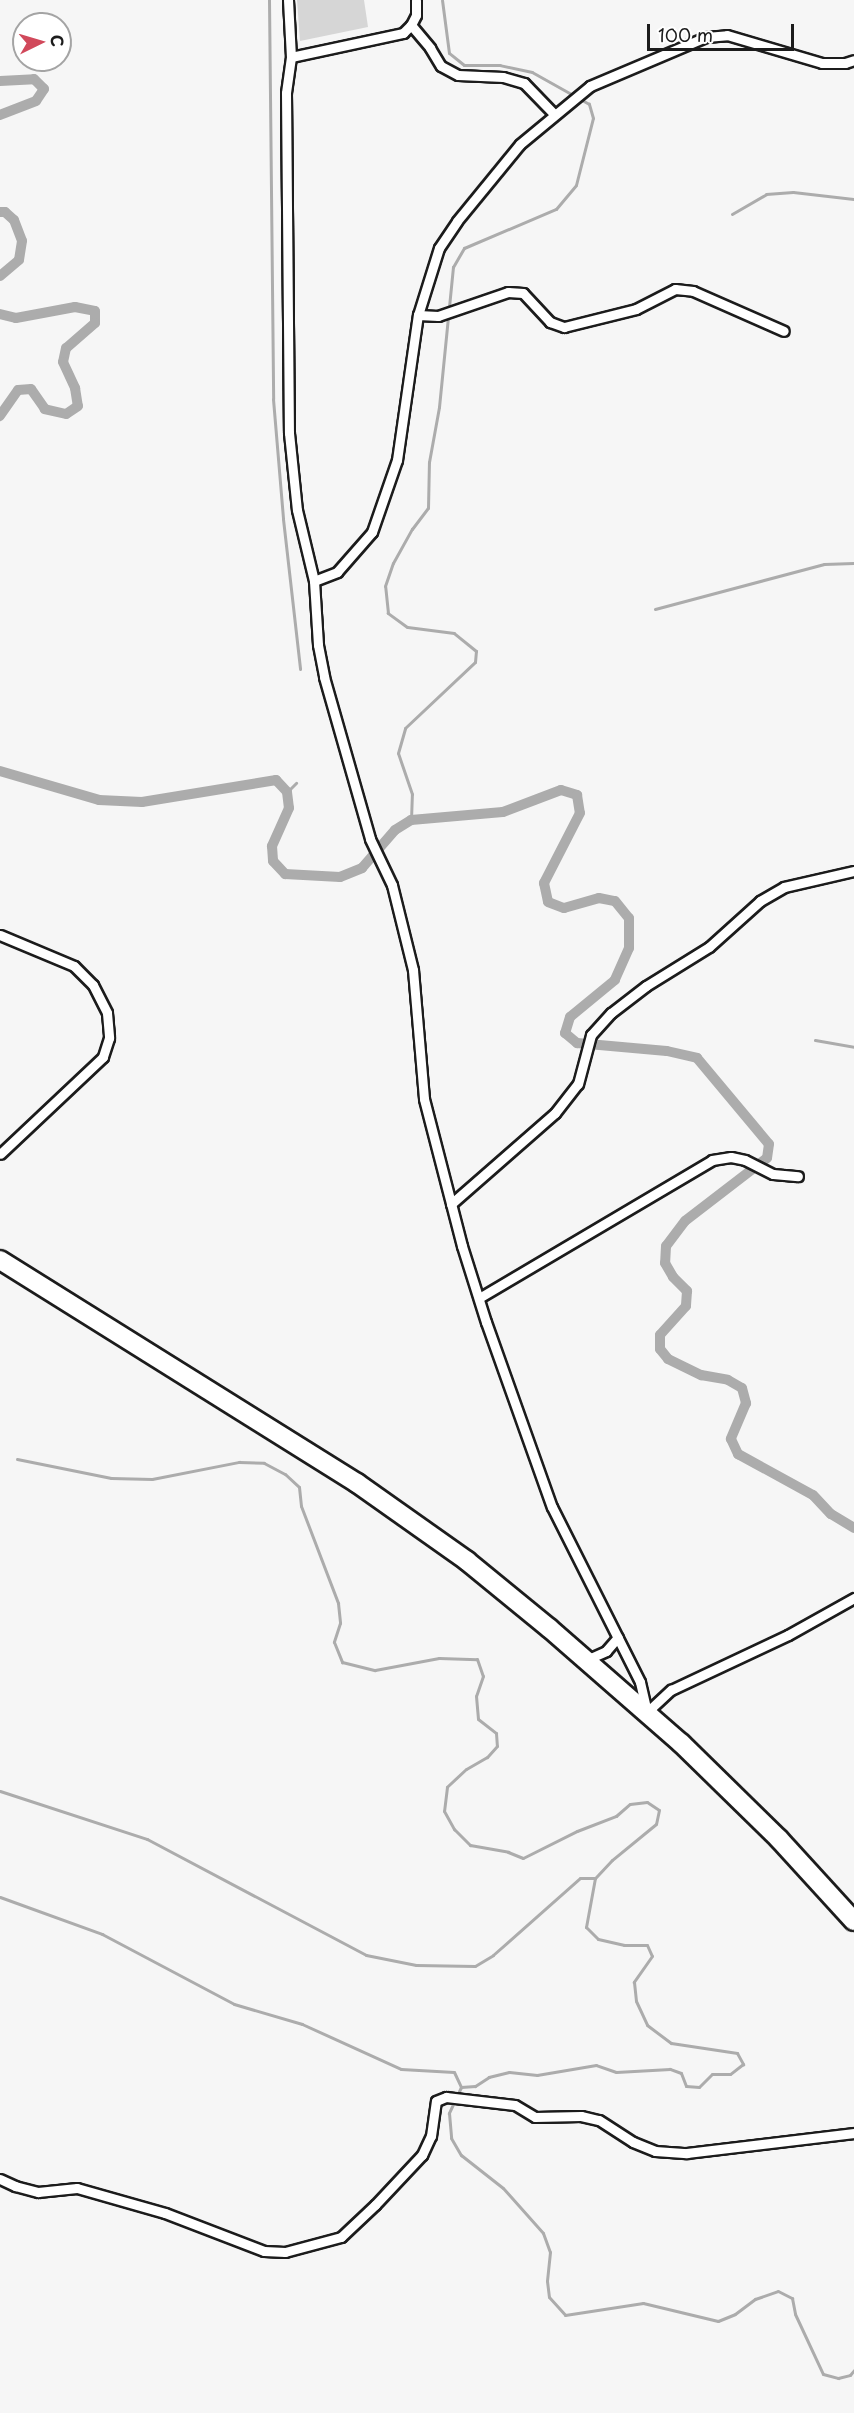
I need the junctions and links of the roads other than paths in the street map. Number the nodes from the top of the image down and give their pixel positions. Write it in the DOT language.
graph roads {
  1 [pos="288,0"];
  2 [pos="416,0"];
  3 [pos="411,25"];
  4 [pos="291,57"];
  5 [pos="854,60"];
  6 [pos="554,114"];
  7 [pos="418,315"];
  8 [pos="784,331"];
  9 [pos="314,581"];
  10 [pos="854,871"];
  11 [pos="0,935"];
  12 [pos="0,1154"];
  13 [pos="798,1176"];
  14 [pos="452,1204"];
  15 [pos="0,1260"];
  16 [pos="478,1298"];
  17 [pos="854,1598"];
  18 [pos="618,1637"];
  19 [pos="586,1660"];
  20 [pos="647,1712"];
  21 [pos="854,1921"];
  22 [pos="854,2133"];
  23 [pos="0,2179"];
  1 -- 4 [label="street"];
  2 -- 3 [label="street"];
  3 -- 4 [label="street"];
  3 -- 6 [label="street"];
  4 -- 9 [label="street"];
  5 -- 6 [label="street"];
  6 -- 7 [label="street"];
  7 -- 8 [label="street"];
  7 -- 9 [label="street"];
  9 -- 14 [label="street"];
  10 -- 14 [label="street"];
  11 -- 12 [label="street"];
  13 -- 16 [label="street"];
  14 -- 16 [label="street"];
  15 -- 19 [label="highway"];
  16 -- 18 [label="street"];
  17 -- 20 [label="street"];
  18 -- 19 [label="street"];
  18 -- 20 [label="street"];
  19 -- 20 [label="highway"];
  20 -- 21 [label="highway"];
  22 -- 23 [label="street"];
}
